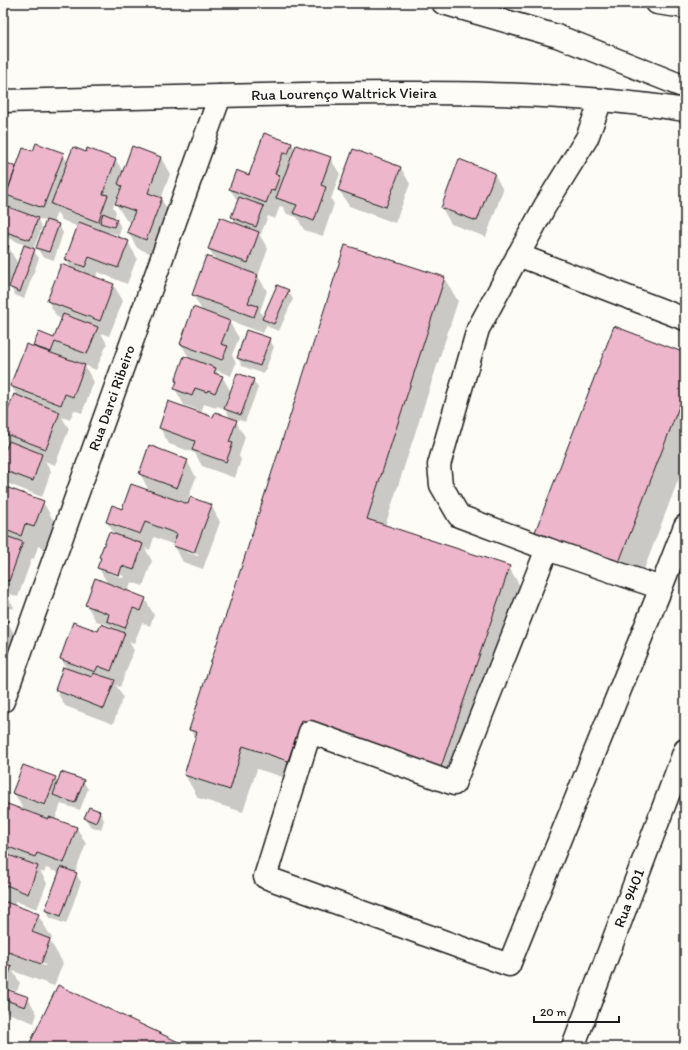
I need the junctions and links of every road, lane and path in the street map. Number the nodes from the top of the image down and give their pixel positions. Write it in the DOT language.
graph roads {
  1 [pos="443,3"];
  2 [pos="657,3"];
  3 [pos="685,7"];
  4 [pos="685,87"];
  5 [pos="220,96"];
  6 [pos="601,100"];
  7 [pos="3,101"];
  8 [pos="685,110"];
  9 [pos="518,255"];
  10 [pos="685,319"];
  11 [pos="685,526"];
  12 [pos="547,549"];
  13 [pos="661,588"];
  14 [pos="3,701"];
  15 [pos="685,750"];
  16 [pos="573,1047"];
  1 -- 4 [label="main road"];
  2 -- 3 [label="main road"];
  5 -- 6 [label="main road, Rua Lourenço Waltrick Vieira"];
  5 -- 7 [label="main road, Rua Lourenço Waltrick Vieira"];
  5 -- 14 [label="main road, Rua Darci Ribeiro"];
  6 -- 8 [label="main road, Rua Lourenço Waltrick Vieira"];
  6 -- 9 [label="main road"];
  9 -- 10 [label="main road"];
  9 -- 12 [label="main road"];
  11 -- 13 [label="main road"];
  12 -- 13 [label="main road"];
  12 -- 13 [label="main road"];
  15 -- 16 [label="main road, Rua 9401"];
}
